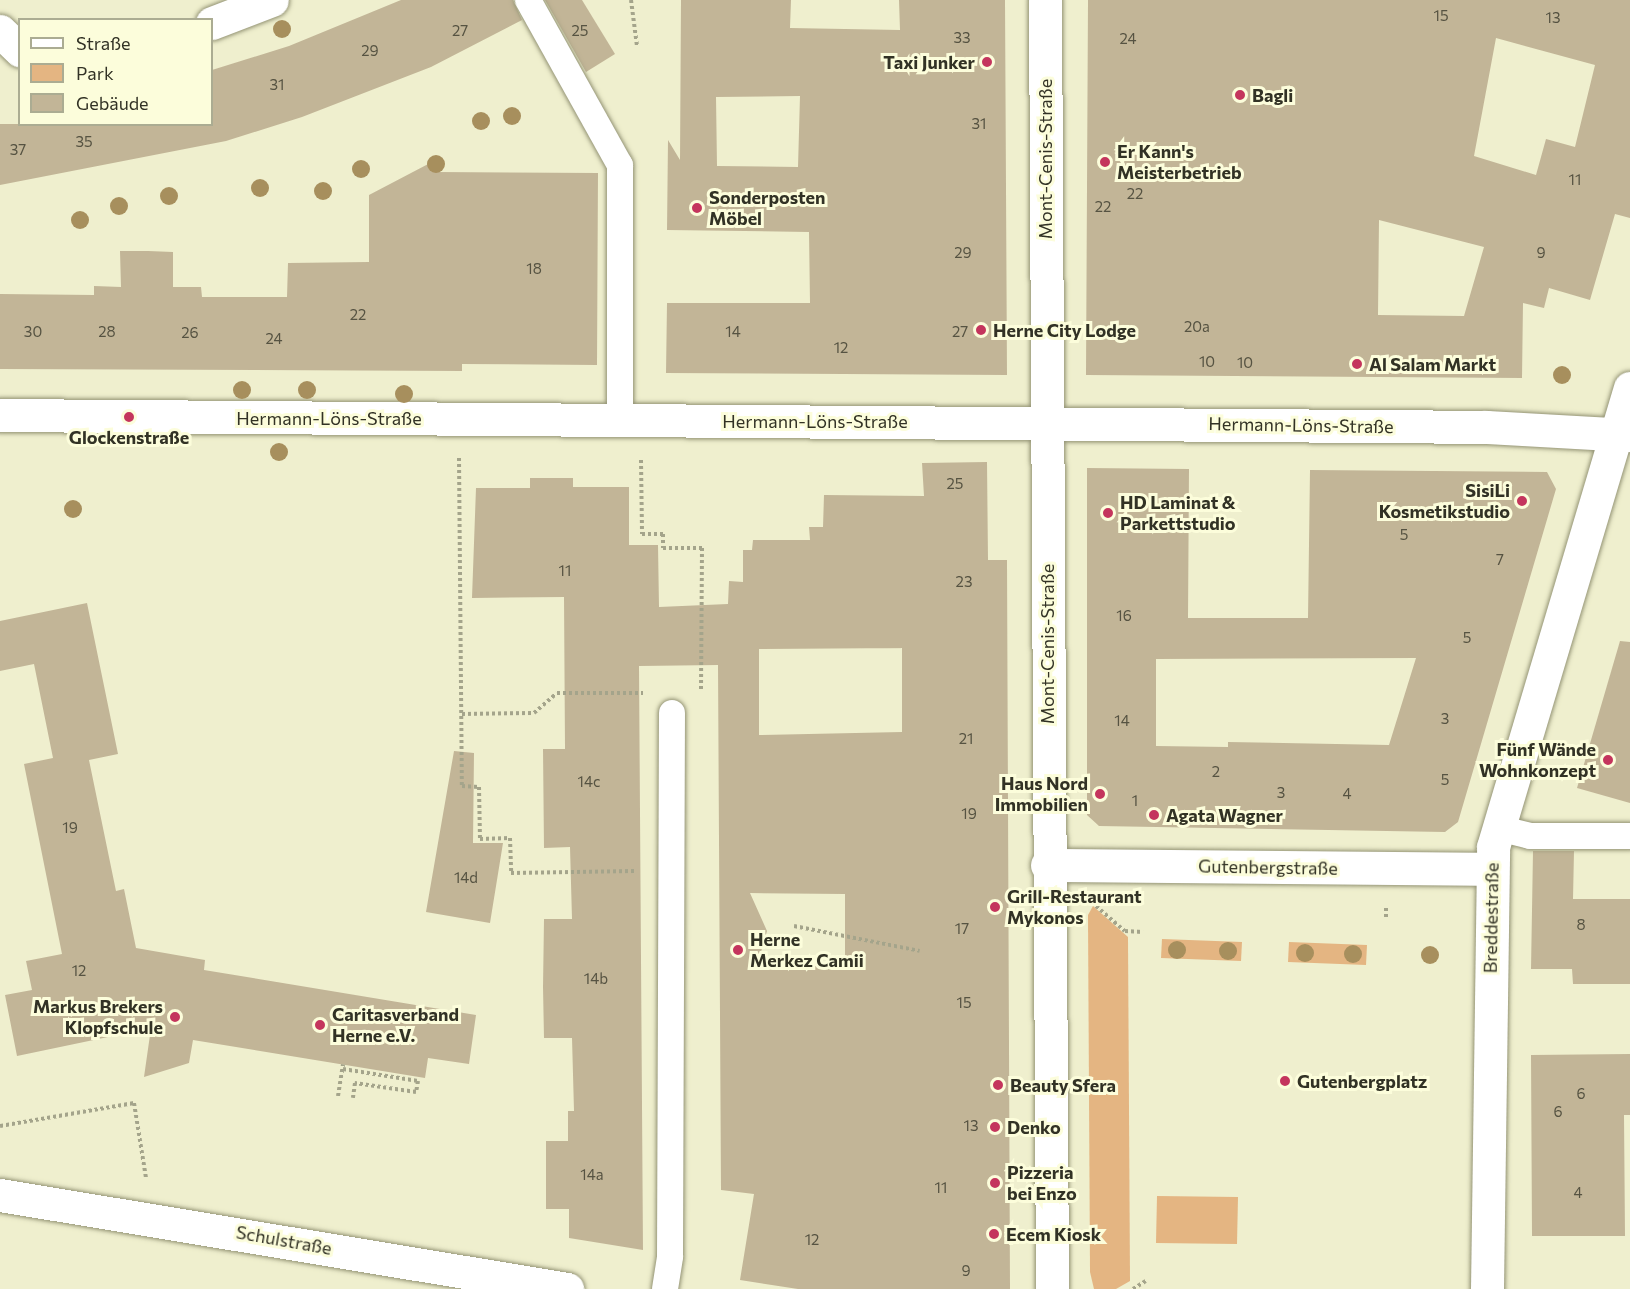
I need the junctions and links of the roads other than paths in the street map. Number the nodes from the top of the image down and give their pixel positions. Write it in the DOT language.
graph roads {
  1 [pos="272,0"];
  2 [pos="528,0"];
  3 [pos="1045,0"];
  4 [pos="213,22"];
  5 [pos="0,31"];
  6 [pos="18,48"];
  7 [pos="1630,388"];
  8 [pos="0,415"];
  9 [pos="630,420"];
  10 [pos="1046,423"];
  11 [pos="1624,434"];
  12 [pos="672,717"];
  13 [pos="1498,828"];
  14 [pos="1630,836"];
  15 [pos="1047,865"];
  16 [pos="1490,869"];
  17 [pos="0,1195"];
  18 [pos="567,1289"];
  19 [pos="665,1289"];
  20 [pos="1052,1289"];
  21 [pos="1487,1289"];
  1 -- 4 [label="street"];
  2 -- 9 [label="lane"];
  3 -- 10 [label="street, Mont-Cenis-Straße"];
  5 -- 6 [label="street"];
  7 -- 11 [label="street, Breddestraße"];
  8 -- 9 [label="street, Hermann-Löns-Straße"];
  9 -- 10 [label="street, Hermann-Löns-Straße"];
  10 -- 11 [label="street, Hermann-Löns-Straße"];
  10 -- 15 [label="street, Mont-Cenis-Straße"];
  11 -- 13 [label="street, Breddestraße"];
  12 -- 19 [label="lane"];
  13 -- 14 [label="lane"];
  13 -- 16 [label="street, Breddestraße"];
  15 -- 16 [label="street, Gutenbergstraße"];
  15 -- 20 [label="street, Mont-Cenis-Straße"];
  16 -- 21 [label="street, Breddestraße"];
  17 -- 18 [label="street, Schulstraße"];
}
